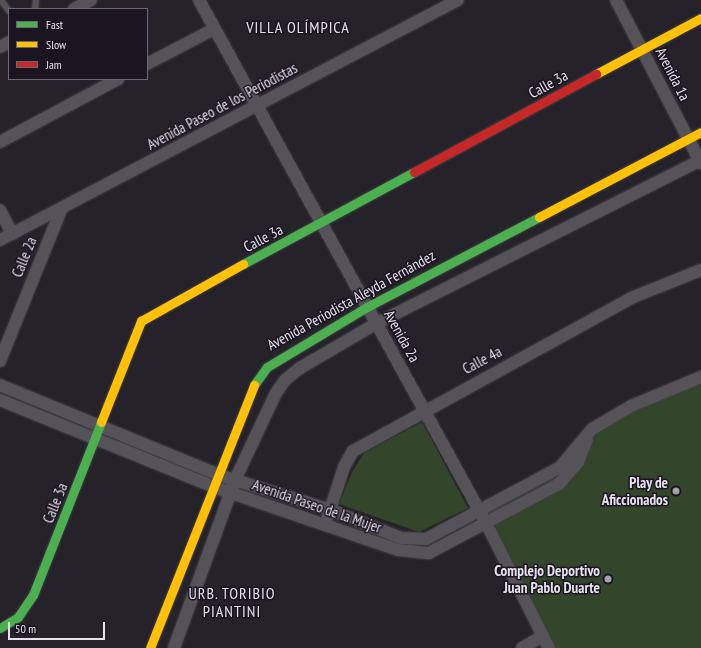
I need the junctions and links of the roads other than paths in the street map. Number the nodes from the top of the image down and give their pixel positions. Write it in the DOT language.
graph roads {
  1 [pos="1,0"];
  2 [pos="91,0"];
  3 [pos="200,0"];
  4 [pos="458,0"];
  5 [pos="616,0"];
  6 [pos="76,8"];
  7 [pos="8,10"];
  8 [pos="701,18"];
  9 [pos="214,29"];
  10 [pos="643,49"];
  11 [pos="148,63"];
  12 [pos="116,80"];
  13 [pos="256,107"];
  14 [pos="701,132"];
  15 [pos="688,139"];
  16 [pos="0,142"];
  17 [pos="701,161"];
  18 [pos="0,210"];
  19 [pos="61,210"];
  20 [pos="324,222"];
  21 [pos="12,234"];
  22 [pos="0,240"];
  23 [pos="701,270"];
  24 [pos="367,307"];
  25 [pos="377,323"];
  26 [pos="0,361"];
  27 [pos="701,377"];
  28 [pos="0,384"];
  29 [pos="0,400"];
  30 [pos="424,409"];
  31 [pos="100,424"];
  32 [pos="592,429"];
  33 [pos="96,437"];
  34 [pos="219,475"];
  35 [pos="235,480"];
  36 [pos="214,487"];
  37 [pos="230,493"];
  38 [pos="331,510"];
  39 [pos="479,510"];
  40 [pos="485,521"];
  41 [pos="324,524"];
  42 [pos="0,628"];
  43 [pos="543,636"];
  44 [pos="150,648"];
  45 [pos="174,648"];
  46 [pos="522,648"];
  47 [pos="549,648"];
  1 -- 7 [label="lane"];
  2 -- 6 [label="street"];
  3 -- 9 [label="street, Avenida 2a"];
  4 -- 13 [label="street, Avenida Paseo de los Periodistas"];
  5 -- 10 [label="street, Avenida 1a"];
  8 -- 10 [label="street, Calle 3a"];
  9 -- 11 [label="street"];
  9 -- 13 [label="street, Avenida 2a"];
  10 -- 15 [label="street, Avenida 1a"];
  10 -- 20 [label="street, Calle 3a"];
  12 -- 16 [label="street"];
  13 -- 19 [label="street, Avenida Paseo de los Periodistas"];
  13 -- 20 [label="street, Avenida 2a"];
  14 -- 15 [label="street, Avenida Periodista Aleyda Fernández"];
  15 -- 17 [label="street, Avenida 1a"];
  15 -- 24 [label="street, Avenida Periodista Aleyda Fernández"];
  17 -- 25 [label="street"];
  18 -- 21 [label="street"];
  19 -- 21 [label="street, Avenida Paseo de los Periodistas"];
  19 -- 26 [label="street, Calle 2a"];
  20 -- 24 [label="street, Avenida 2a"];
  20 -- 31 [label="street, Calle 3a"];
  21 -- 22 [label="street, Avenida Paseo de los Periodistas"];
  23 -- 30 [label="street, Calle 4a"];
  24 -- 25 [label="street, Avenida 2a"];
  24 -- 34 [label="street, Avenida Periodista Aleyda Fernández"];
  25 -- 30 [label="street, Avenida 2a"];
  25 -- 35 [label="street"];
  27 -- 32 [label="street, Avenida Paseo de la Mujer"];
  28 -- 31 [label="street, Avenida Paseo de la Mujer"];
  29 -- 33 [label="street, Avenida Paseo de la Mujer"];
  30 -- 38 [label="street, Calle 4a"];
  30 -- 39 [label="street, Avenida 2a"];
  31 -- 33 [label="street, Calle 3a"];
  31 -- 34 [label="street, Avenida Paseo de la Mujer"];
  32 -- 39 [label="street, Avenida Paseo de la Mujer"];
  32 -- 40 [label="street, Avenida Paseo de la Mujer"];
  33 -- 36 [label="street, Avenida Paseo de la Mujer"];
  33 -- 42 [label="street, Calle 3a"];
  34 -- 35 [label="street, Avenida Paseo de la Mujer"];
  34 -- 36 [label="street, Avenida Periodista Aleyda Fernández"];
  35 -- 37 [label="street"];
  35 -- 38 [label="street, Avenida Paseo de la Mujer"];
  36 -- 37 [label="street, Avenida Paseo de la Mujer"];
  36 -- 44 [label="street, Avenida Periodista Aleyda Fernández"];
  37 -- 41 [label="street, Avenida Paseo de la Mujer"];
  37 -- 45 [label="street"];
  38 -- 39 [label="street, Avenida Paseo de la Mujer"];
  38 -- 41 [label="street, Calle 4a"];
  39 -- 40 [label="street, Avenida 2a"];
  40 -- 41 [label="street, Avenida Paseo de la Mujer"];
  40 -- 43 [label="street, Avenida 2a"];
  43 -- 46 [label="street"];
  43 -- 47 [label="street, Avenida 2a"];
}
